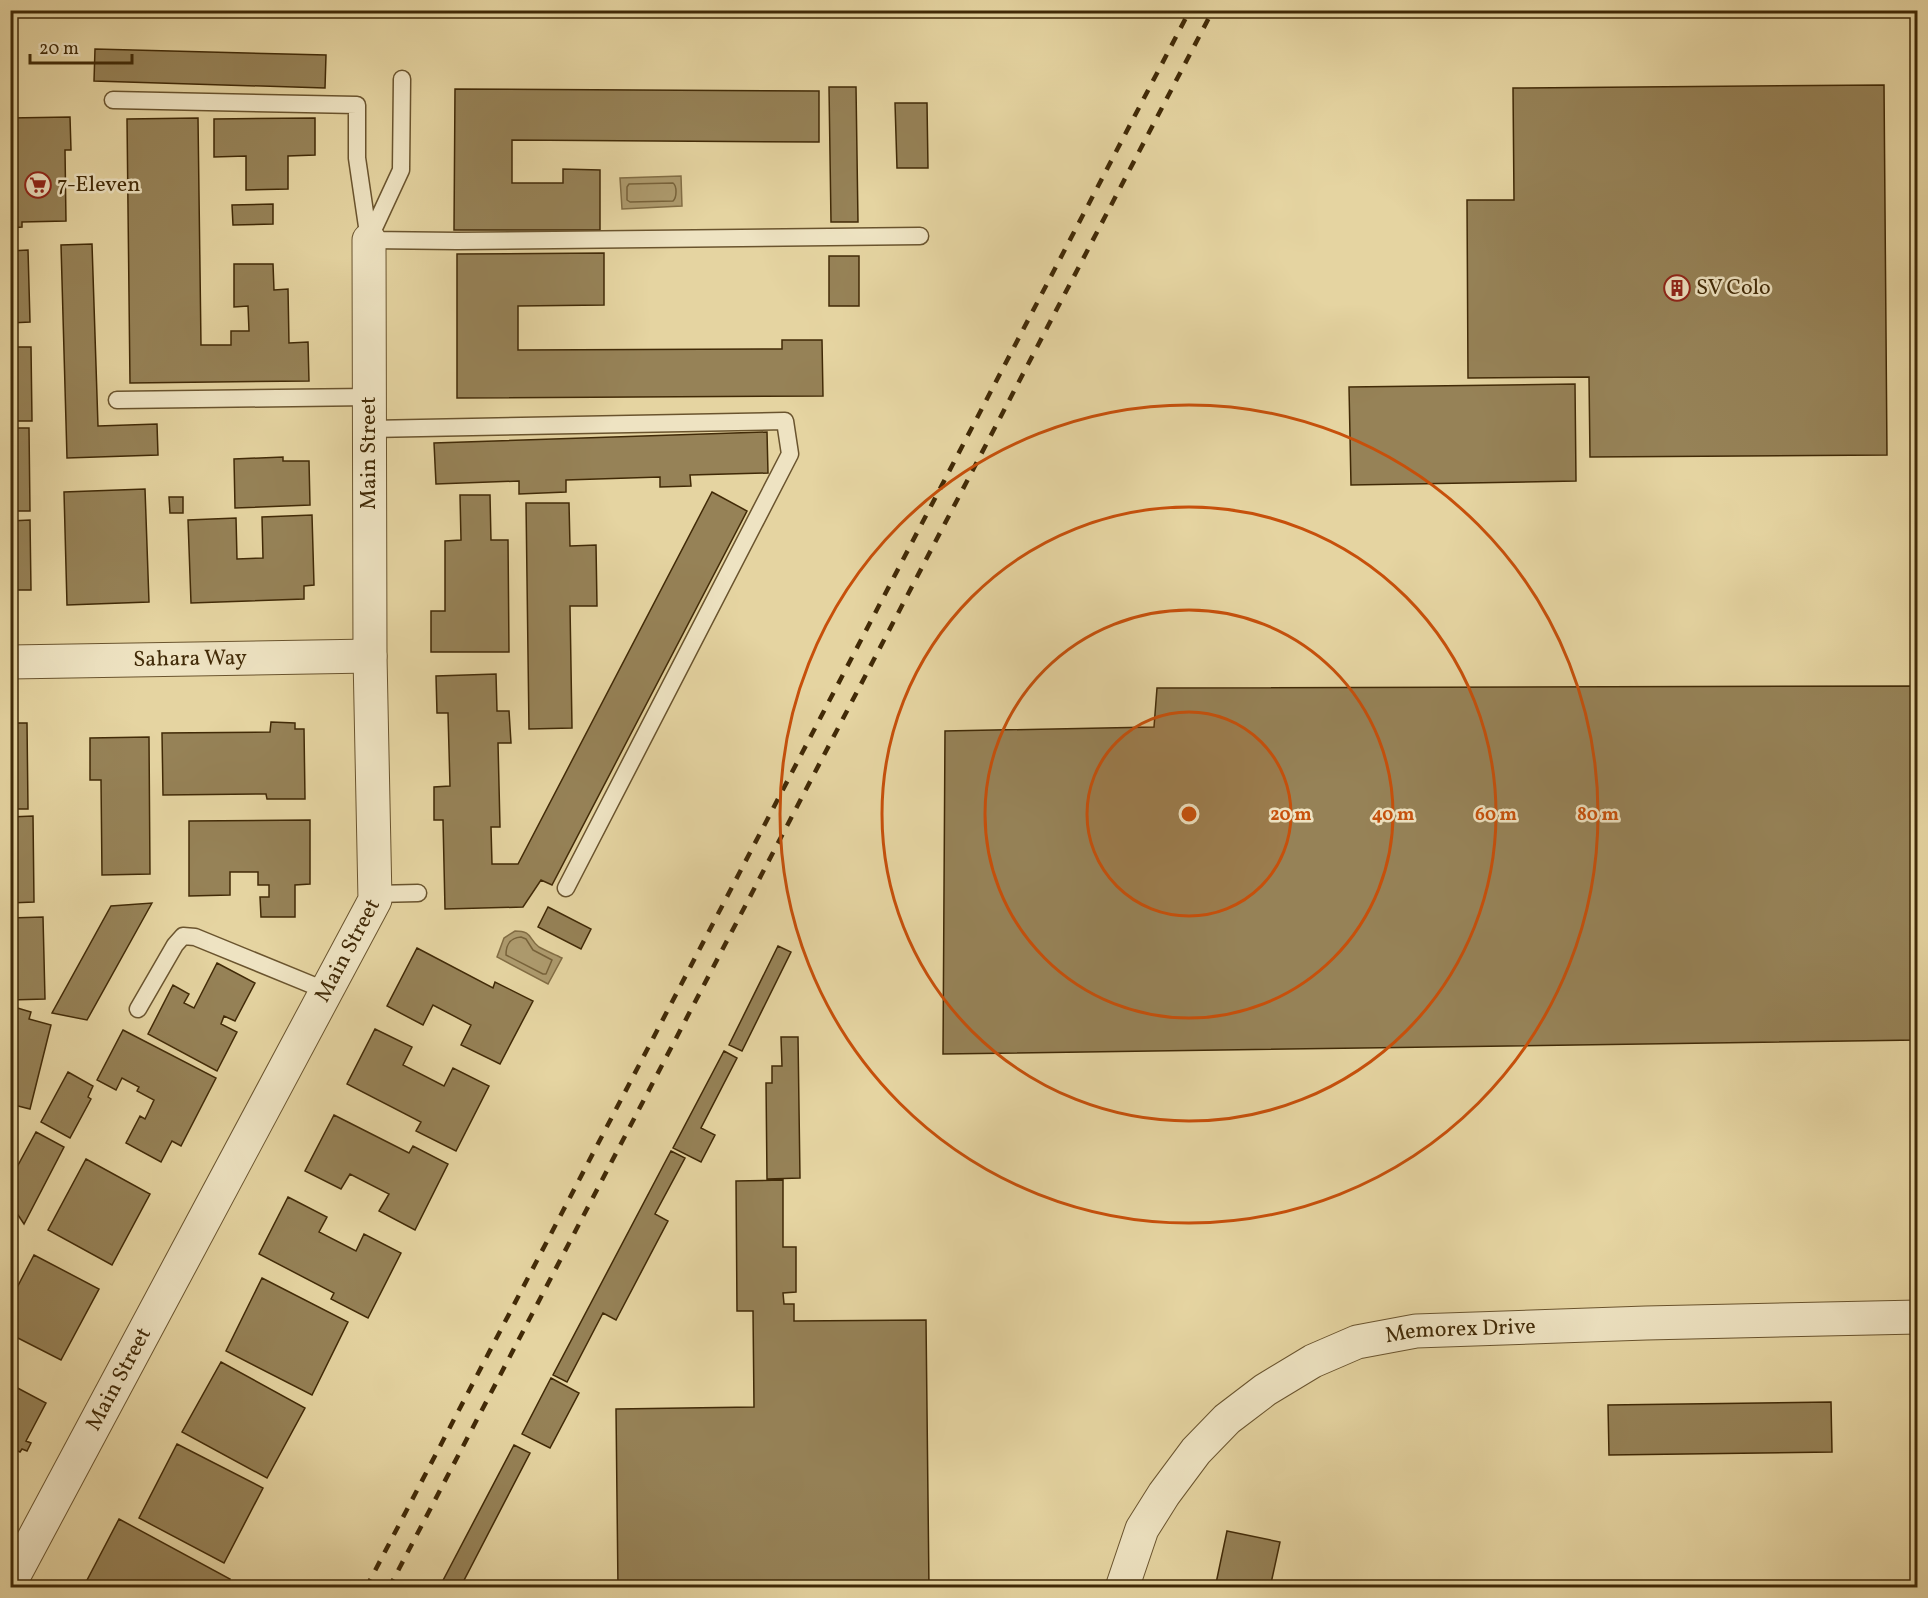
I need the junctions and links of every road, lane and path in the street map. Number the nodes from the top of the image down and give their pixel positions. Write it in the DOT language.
graph roads {
  1 [pos="402,79"];
  2 [pos="113,100"];
  3 [pos="920,236"];
  4 [pos="369,240"];
  5 [pos="370,397"];
  6 [pos="117,400"];
  7 [pos="370,429"];
  8 [pos="370,656"];
  9 [pos="10,662"];
  10 [pos="566,888"];
  11 [pos="418,893"];
  12 [pos="375,894"];
  13 [pos="327,991"];
  14 [pos="138,1009"];
  15 [pos="1917,1317"];
  16 [pos="10,1583"];
  17 [pos="1122,1587"];
  1 -- 4 [label="lane"];
  2 -- 4 [label="lane"];
  3 -- 4 [label="lane"];
  4 -- 5 [label="street, Main Street"];
  5 -- 6 [label="lane"];
  5 -- 7 [label="street, Main Street"];
  7 -- 8 [label="street, Main Street"];
  7 -- 10 [label="lane"];
  8 -- 9 [label="street, Sahara Way"];
  8 -- 12 [label="street, Main Street"];
  11 -- 12 [label="lane"];
  12 -- 13 [label="street, Main Street"];
  13 -- 14 [label="lane"];
  13 -- 16 [label="street, Main Street"];
  15 -- 17 [label="street, Memorex Drive"];
}
